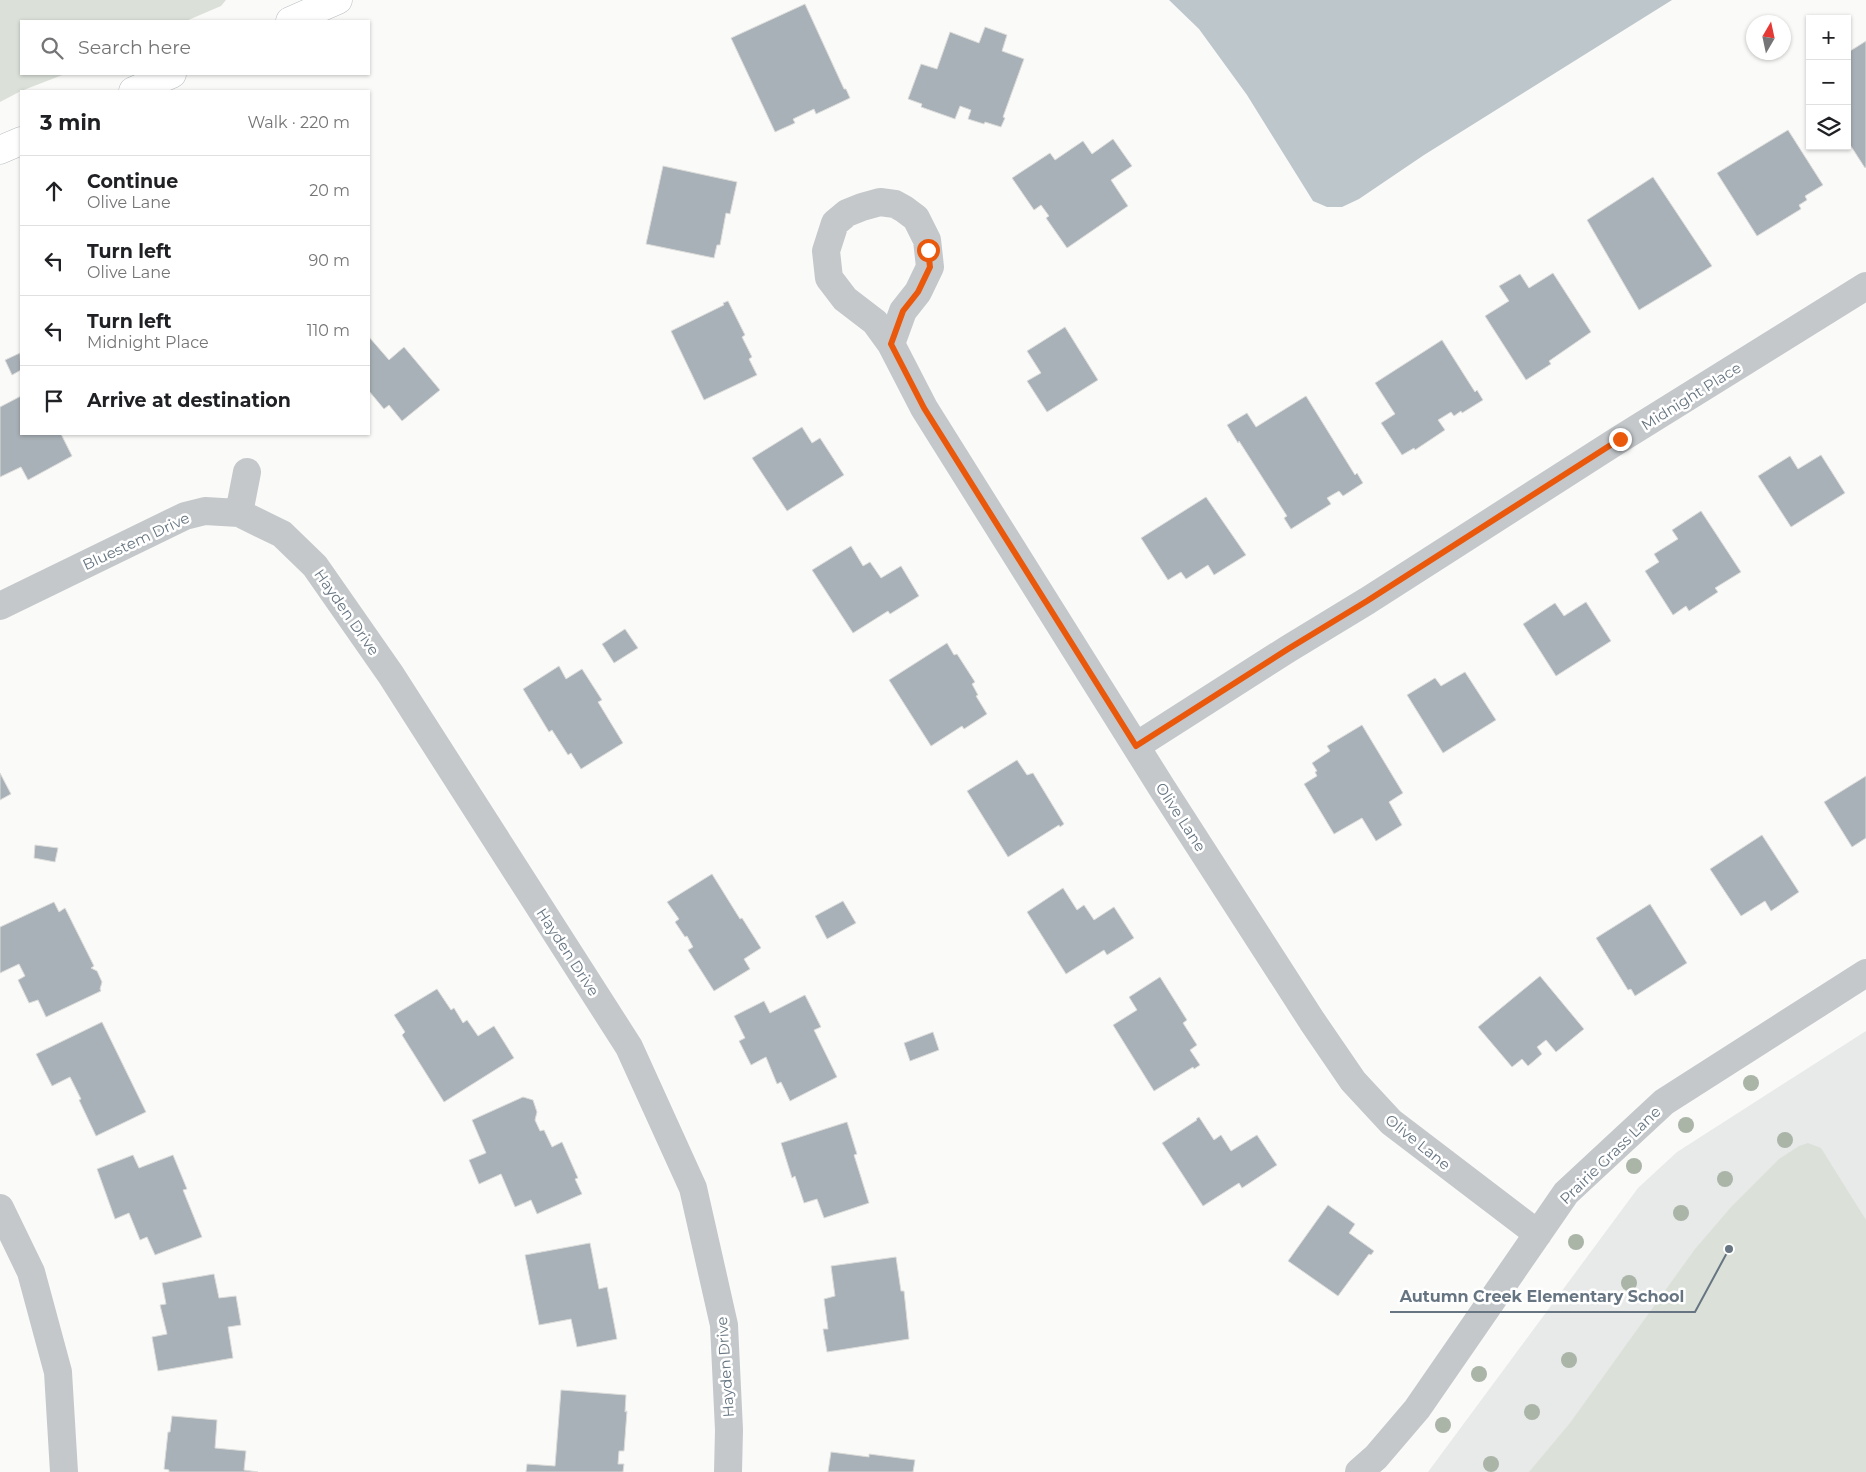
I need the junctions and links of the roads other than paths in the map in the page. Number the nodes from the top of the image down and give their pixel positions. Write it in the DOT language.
graph roads {
  1 [pos="338,0"];
  2 [pos="292,20"];
  3 [pos="170,75"];
  4 [pos="135,90"];
  5 [pos="20,141"];
  6 [pos="0,150"];
  7 [pos="1866,286"];
  8 [pos="891,344"];
  9 [pos="248,472"];
  10 [pos="239,513"];
  11 [pos="0,606"];
  12 [pos="1136,746"];
  13 [pos="1866,973"];
  14 [pos="0,1208"];
  15 [pos="1538,1234"];
  16 [pos="64,1472"];
  17 [pos="728,1472"];
  18 [pos="1359,1472"];
  1 -- 2 [label="main road"];
  3 -- 4 [label="main road"];
  5 -- 6 [label="main road"];
  7 -- 12 [label="street, Midnight Place"];
  8 -- 8 [label="street, Olive Lane"];
  8 -- 12 [label="street, Olive Lane"];
  9 -- 10 [label="street"];
  10 -- 11 [label="street, Bluestem Drive"];
  10 -- 17 [label="street, Hayden Drive"];
  12 -- 15 [label="street, Olive Lane"];
  13 -- 15 [label="street, Prairie Grass Lane"];
  14 -- 16 [label="street"];
  15 -- 18 [label="street, Prairie Grass Lane"];
}
